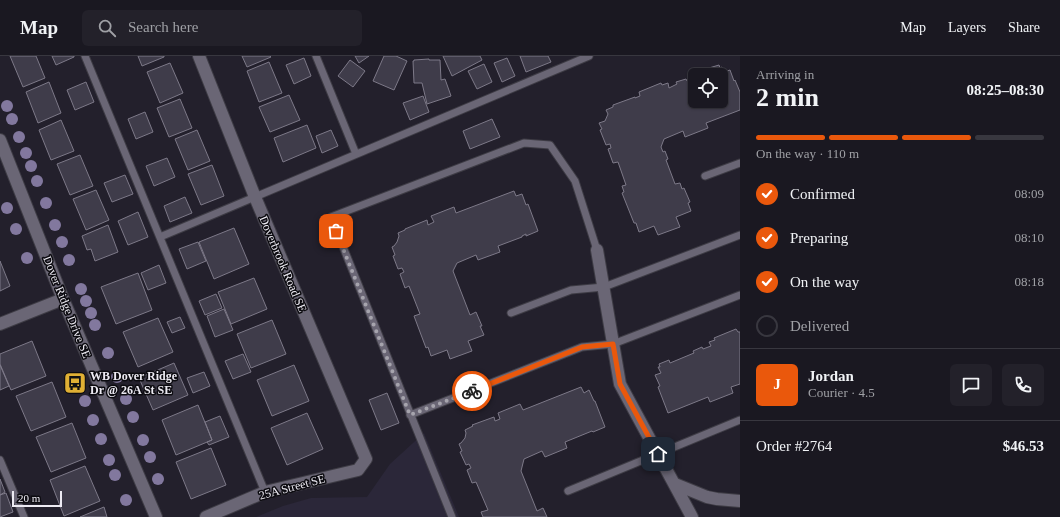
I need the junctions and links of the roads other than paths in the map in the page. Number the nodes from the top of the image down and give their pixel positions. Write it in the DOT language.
graph roads {
  1 [pos="85,56"];
  2 [pos="199,56"];
  3 [pos="316,56"];
  4 [pos="589,56"];
  5 [pos="0,140"];
  6 [pos="356,154"];
  7 [pos="740,162"];
  8 [pos="705,176"];
  9 [pos="255,197"];
  10 [pos="740,234"];
  11 [pos="160,237"];
  12 [pos="598,250"];
  13 [pos="604,287"];
  14 [pos="740,295"];
  15 [pos="63,299"];
  16 [pos="512,313"];
  17 [pos="0,324"];
  18 [pos="613,344"];
  19 [pos="410,415"];
  20 [pos="740,420"];
  21 [pos="658,454"];
  22 [pos="0,460"];
  23 [pos="358,470"];
  24 [pos="675,484"];
  25 [pos="568,491"];
  26 [pos="265,492"];
  27 [pos="740,501"];
  28 [pos="24,517"];
  29 [pos="156,517"];
  30 [pos="206,517"];
  31 [pos="452,517"];
  32 [pos="692,517"];
  1 -- 11 [label="lane"];
  2 -- 9 [label="street, Doverbrook Road SE"];
  3 -- 6 [label="lane"];
  4 -- 6 [label="lane"];
  5 -- 15 [label="street, Dover Ridge Drive SE"];
  6 -- 9 [label="lane"];
  7 -- 8 [label="lane"];
  9 -- 11 [label="lane"];
  9 -- 23 [label="street, Doverbrook Road SE"];
  10 -- 13 [label="lane"];
  11 -- 26 [label="lane"];
  12 -- 13 [label="street"];
  12 -- 19 [label="lane"];
  13 -- 16 [label="lane"];
  13 -- 18 [label="street"];
  14 -- 18 [label="lane"];
  15 -- 17 [label="street"];
  15 -- 29 [label="street, Dover Ridge Drive SE"];
  18 -- 19 [label="lane"];
  18 -- 21 [label="street"];
  19 -- 31 [label="lane"];
  20 -- 21 [label="lane"];
  21 -- 24 [label="street"];
  21 -- 25 [label="lane"];
  22 -- 28 [label="lane"];
  23 -- 26 [label="street, 25A Street SE"];
  24 -- 27 [label="street"];
  24 -- 32 [label="street"];
  26 -- 30 [label="street, 25A Street SE"];
}
